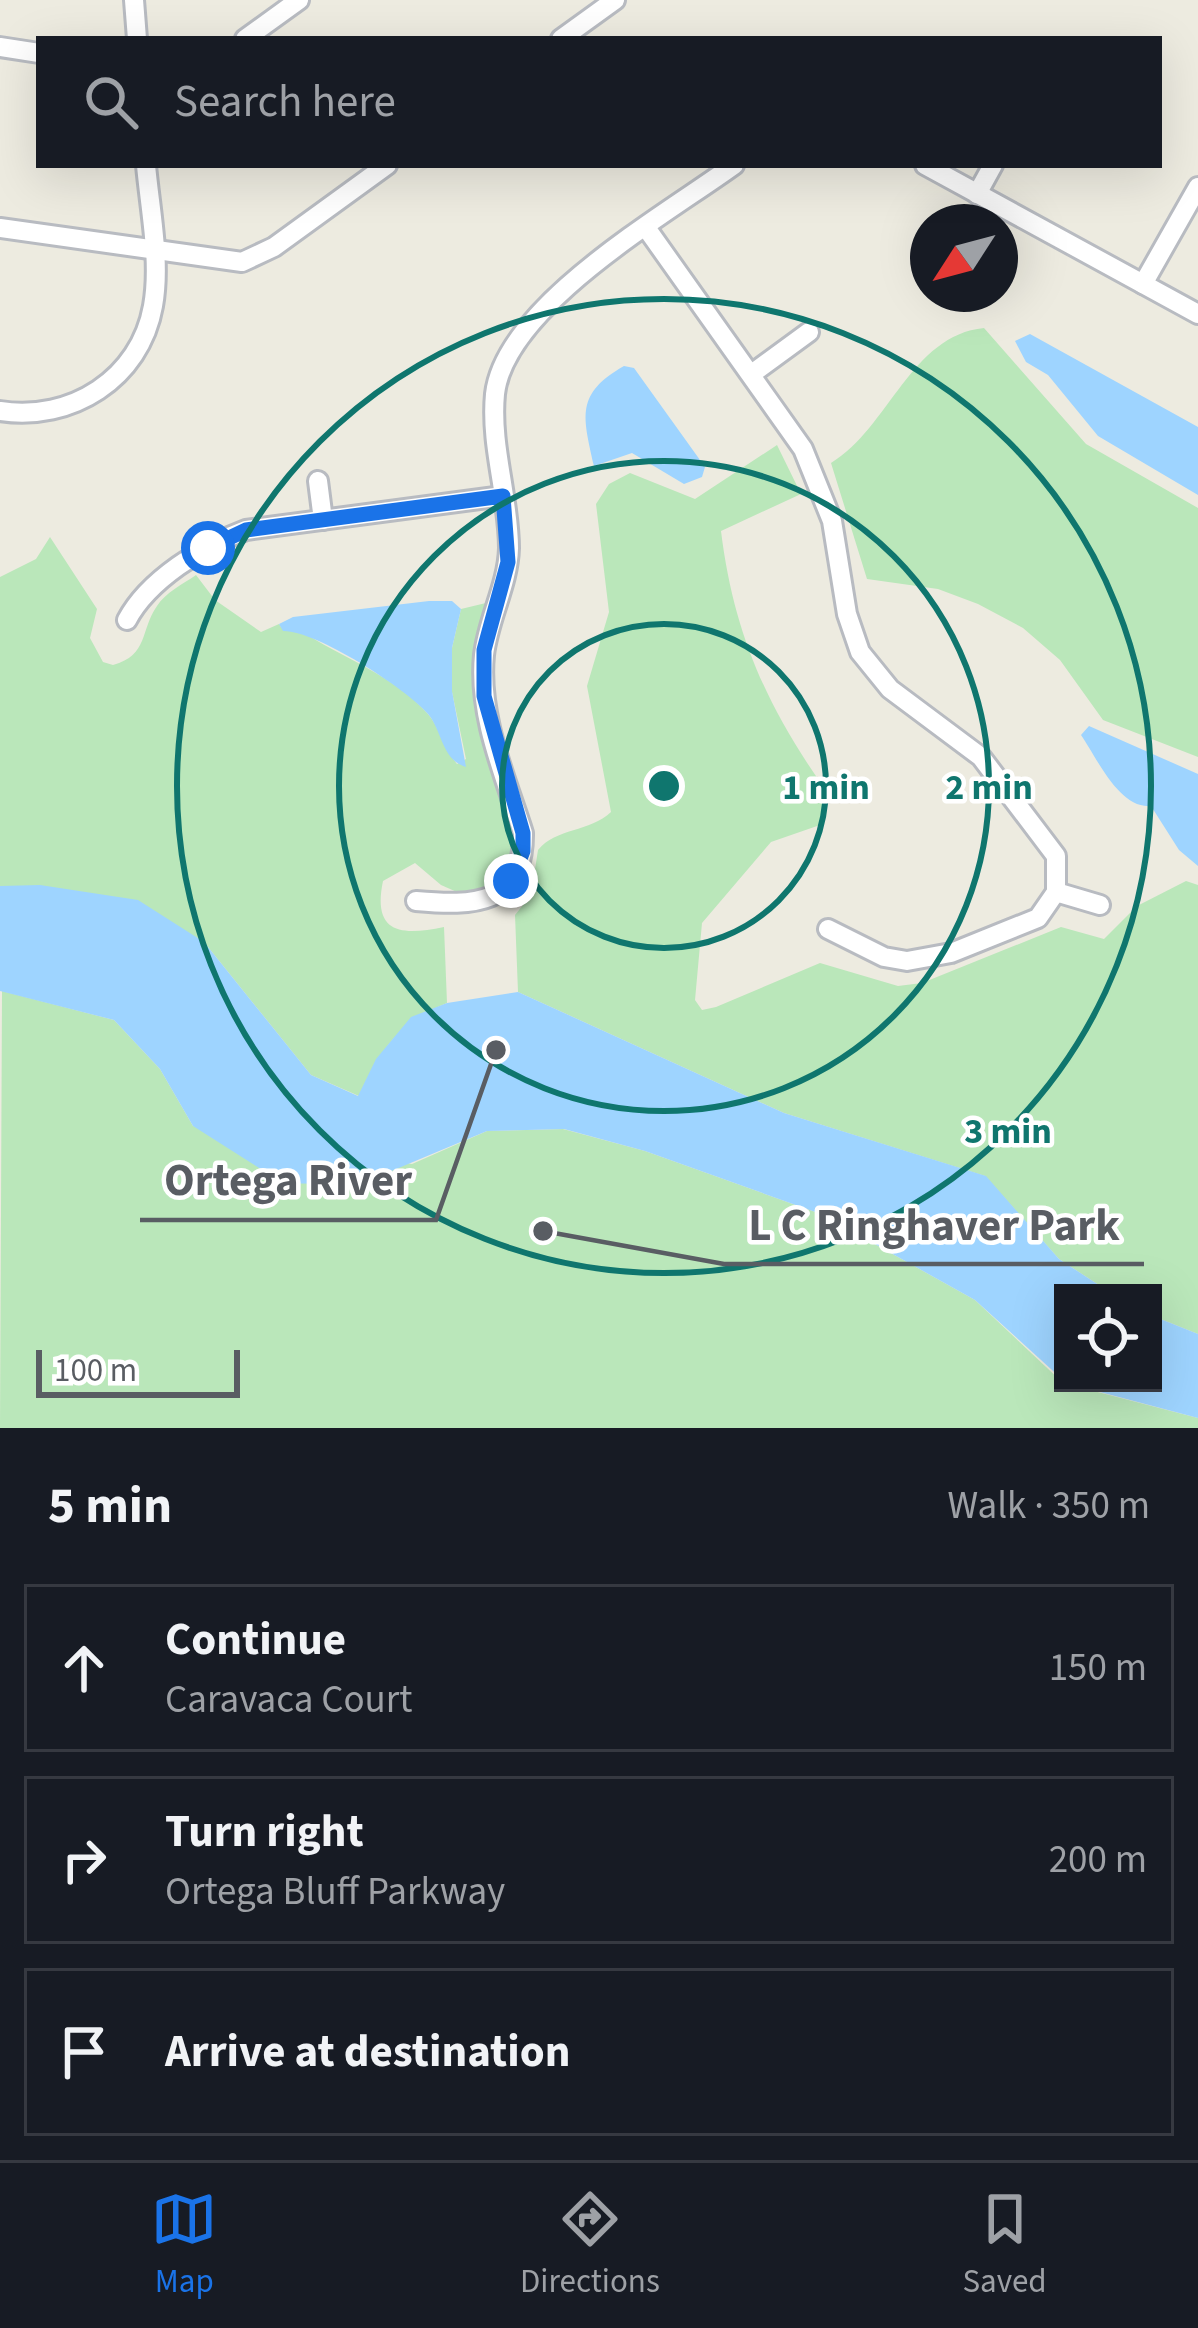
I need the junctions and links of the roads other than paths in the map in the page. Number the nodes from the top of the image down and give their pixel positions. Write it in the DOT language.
graph roads {
  1 [pos="134,0"];
  2 [pos="299,0"];
  3 [pos="615,0"];
  4 [pos="137,36"];
  5 [pos="249,36"];
  6 [pos="565,36"];
  7 [pos="0,47"];
  8 [pos="36,53"];
  9 [pos="146,168"];
  10 [pos="383,168"];
  11 [pos="730,168"];
  12 [pos="930,168"];
  13 [pos="991,168"];
  14 [pos="1198,187"];
  15 [pos="977,194"];
  16 [pos="0,228"];
  17 [pos="647,229"];
  18 [pos="153,253"];
  19 [pos="1143,284"];
  20 [pos="1198,314"];
  21 [pos="809,332"];
  22 [pos="482,360"];
  23 [pos="501,368"];
  24 [pos="753,373"];
  25 [pos="0,411"];
  26 [pos="318,481"];
  27 [pos="503,496"];
  28 [pos="323,520"];
  29 [pos="127,620"];
  30 [pos="1056,892"];
  31 [pos="416,901"];
  32 [pos="1100,905"];
  33 [pos="828,929"];
  1 -- 4 [label="street"];
  2 -- 5 [label="street"];
  3 -- 6 [label="street"];
  7 -- 8 [label="street"];
  9 -- 18 [label="street"];
  10 -- 18 [label="street"];
  11 -- 17 [label="street"];
  12 -- 15 [label="street"];
  13 -- 15 [label="street"];
  14 -- 19 [label="street"];
  15 -- 19 [label="street"];
  16 -- 18 [label="street"];
  17 -- 23 [label="street"];
  17 -- 24 [label="street"];
  18 -- 25 [label="street"];
  19 -- 20 [label="street"];
  21 -- 24 [label="street"];
  22 -- 23 [label="street"];
  23 -- 27 [label="street"];
  24 -- 30 [label="street"];
  26 -- 28 [label="street"];
  27 -- 28 [label="street"];
  27 -- 31 [label="street"];
  28 -- 29 [label="street"];
  30 -- 32 [label="street"];
  30 -- 33 [label="street"];
}
